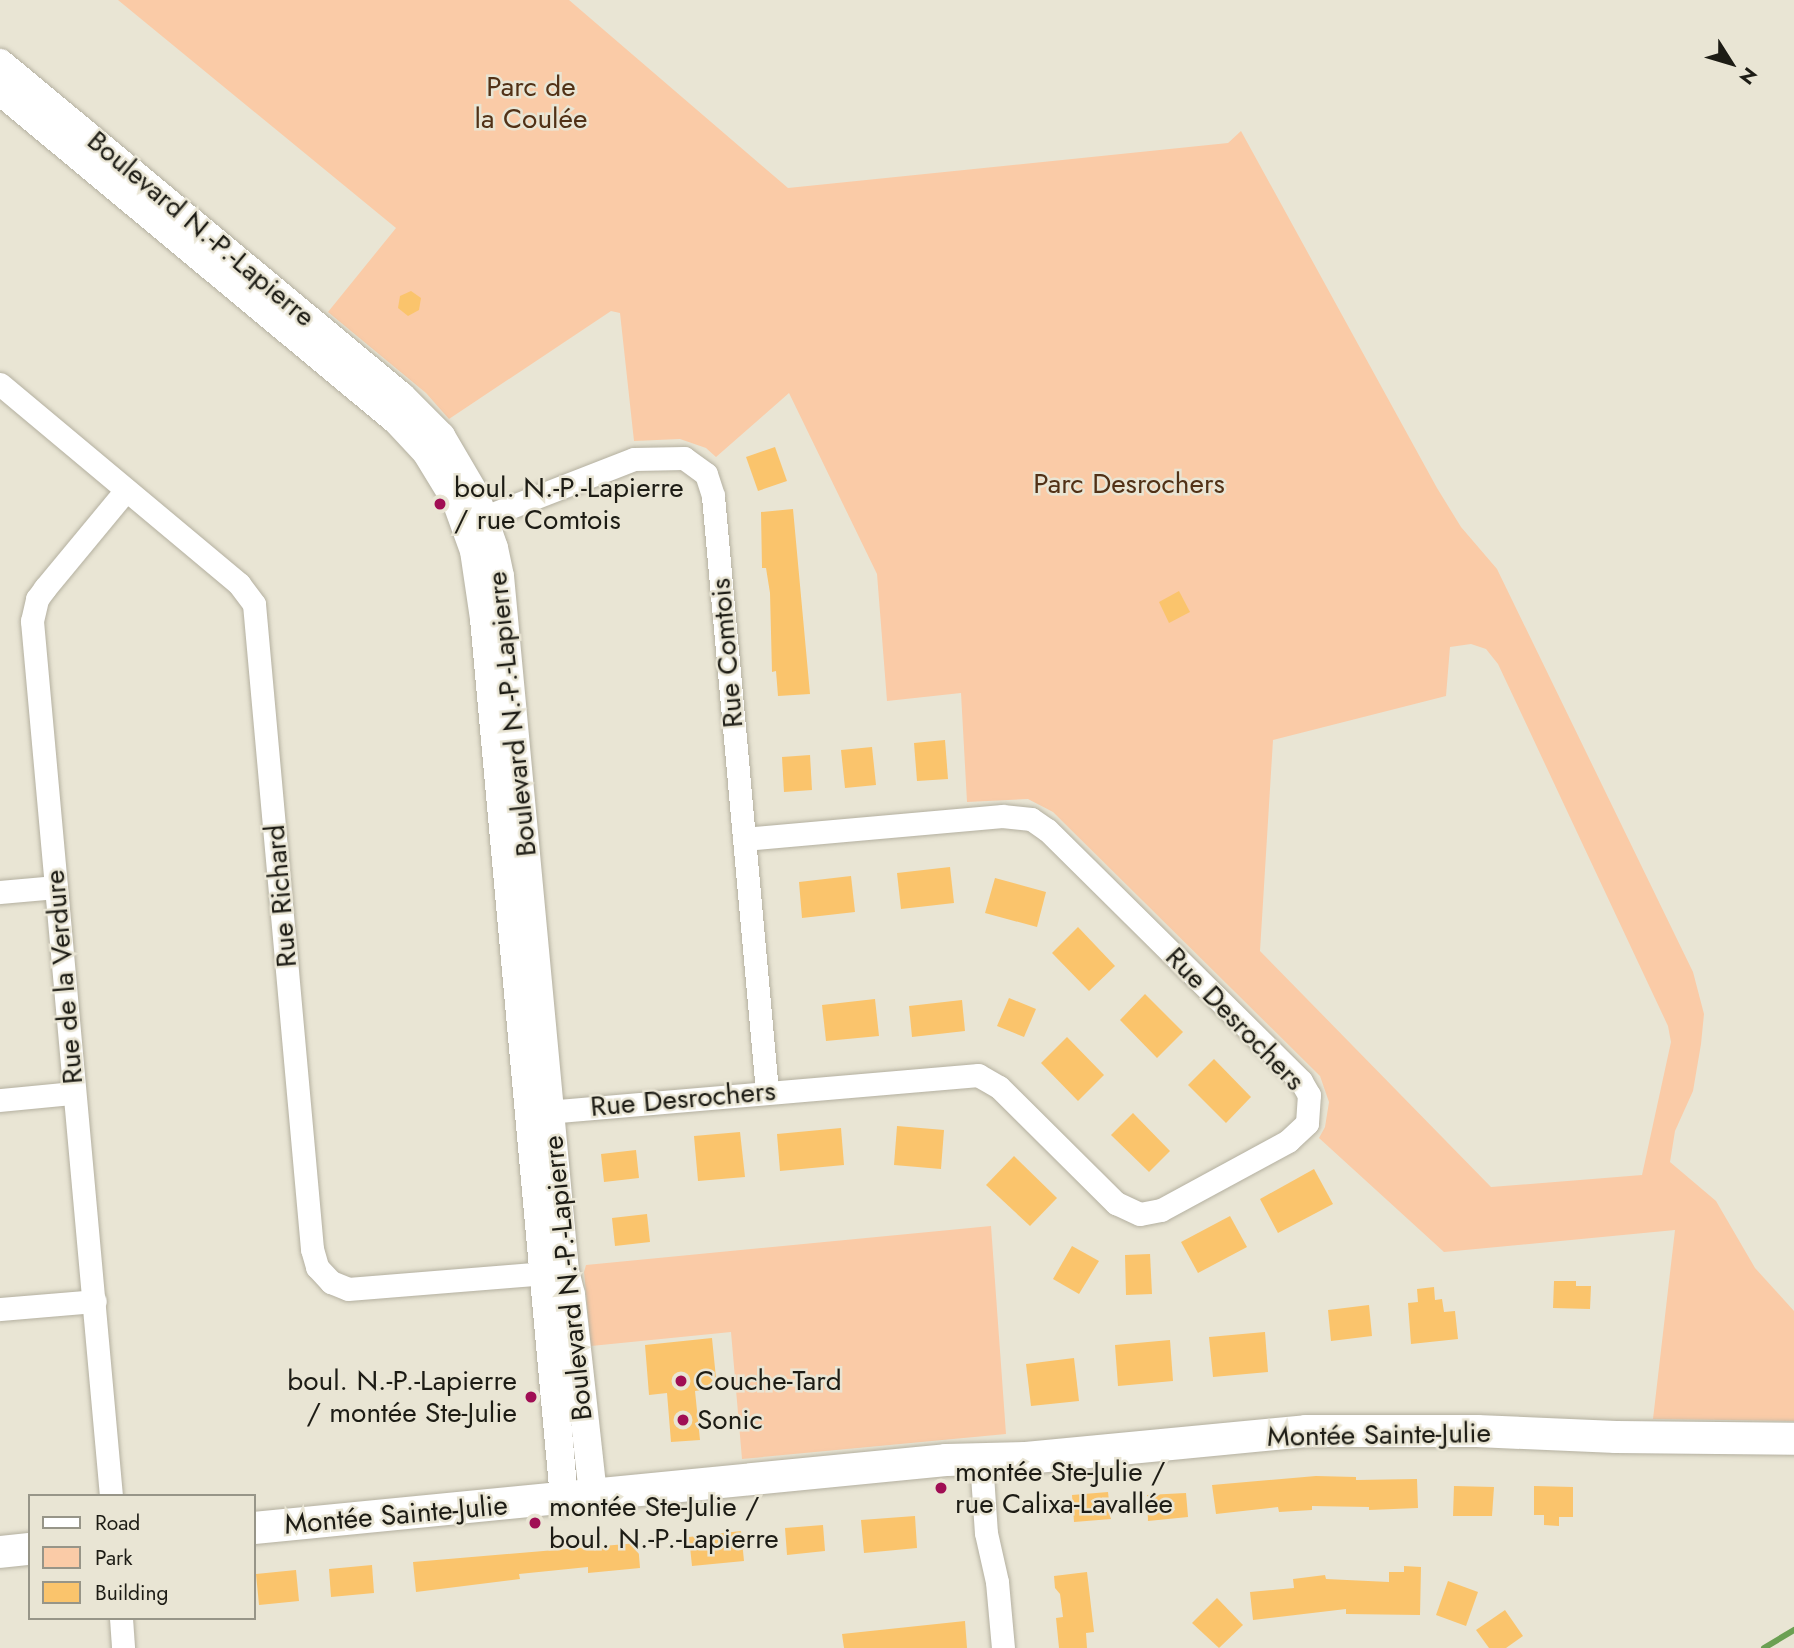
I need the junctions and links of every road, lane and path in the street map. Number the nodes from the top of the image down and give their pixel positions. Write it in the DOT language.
graph roads {
  1 [pos="0,63"];
  2 [pos="0,91"];
  3 [pos="0,384"];
  4 [pos="126,490"];
  5 [pos="475,522"];
  6 [pos="744,839"];
  7 [pos="57,887"];
  8 [pos="0,892"];
  9 [pos="767,1092"];
  10 [pos="73,1093"];
  11 [pos="0,1100"];
  12 [pos="539,1112"];
  13 [pos="555,1272"];
  14 [pos="95,1301"];
  15 [pos="0,1310"];
  16 [pos="1794,1439"];
  17 [pos="981,1460"];
  18 [pos="111,1494"];
  19 [pos="579,1496"];
  20 [pos="256,1528"];
  21 [pos="28,1549"];
  22 [pos="0,1552"];
  23 [pos="121,1620"];
  24 [pos="123,1648"];
  25 [pos="1003,1648"];
  1 -- 5 [label="street, Boulevard N.-P.-Lapierre"];
  2 -- 5 [label="street, Boulevard N.-P.-Lapierre"];
  3 -- 4 [label="street, Rue Richard"];
  4 -- 7 [label="street, Rue de la Verdure"];
  4 -- 13 [label="street, Rue Richard"];
  5 -- 6 [label="street, Rue Comtois"];
  5 -- 12 [label="street, Boulevard N.-P.-Lapierre"];
  6 -- 9 [label="street, Rue Comtois"];
  6 -- 9 [label="street, Rue Desrochers"];
  7 -- 8 [label="street"];
  7 -- 10 [label="street, Rue de la Verdure"];
  9 -- 12 [label="street, Rue Desrochers"];
  10 -- 11 [label="street"];
  10 -- 14 [label="street, Rue de la Verdure"];
  12 -- 13 [label="street, Boulevard N.-P.-Lapierre"];
  13 -- 19 [label="street, Boulevard N.-P.-Lapierre"];
  14 -- 15 [label="street"];
  14 -- 18 [label="street, Rue de la Verdure"];
  16 -- 17 [label="main road, Montée Sainte-Julie"];
  17 -- 19 [label="main road, Montée Sainte-Julie"];
  17 -- 25 [label="street"];
  19 -- 20 [label="main road, Montée Sainte-Julie"];
  21 -- 22 [label="main road"];
  23 -- 24 [label="street"];
}
